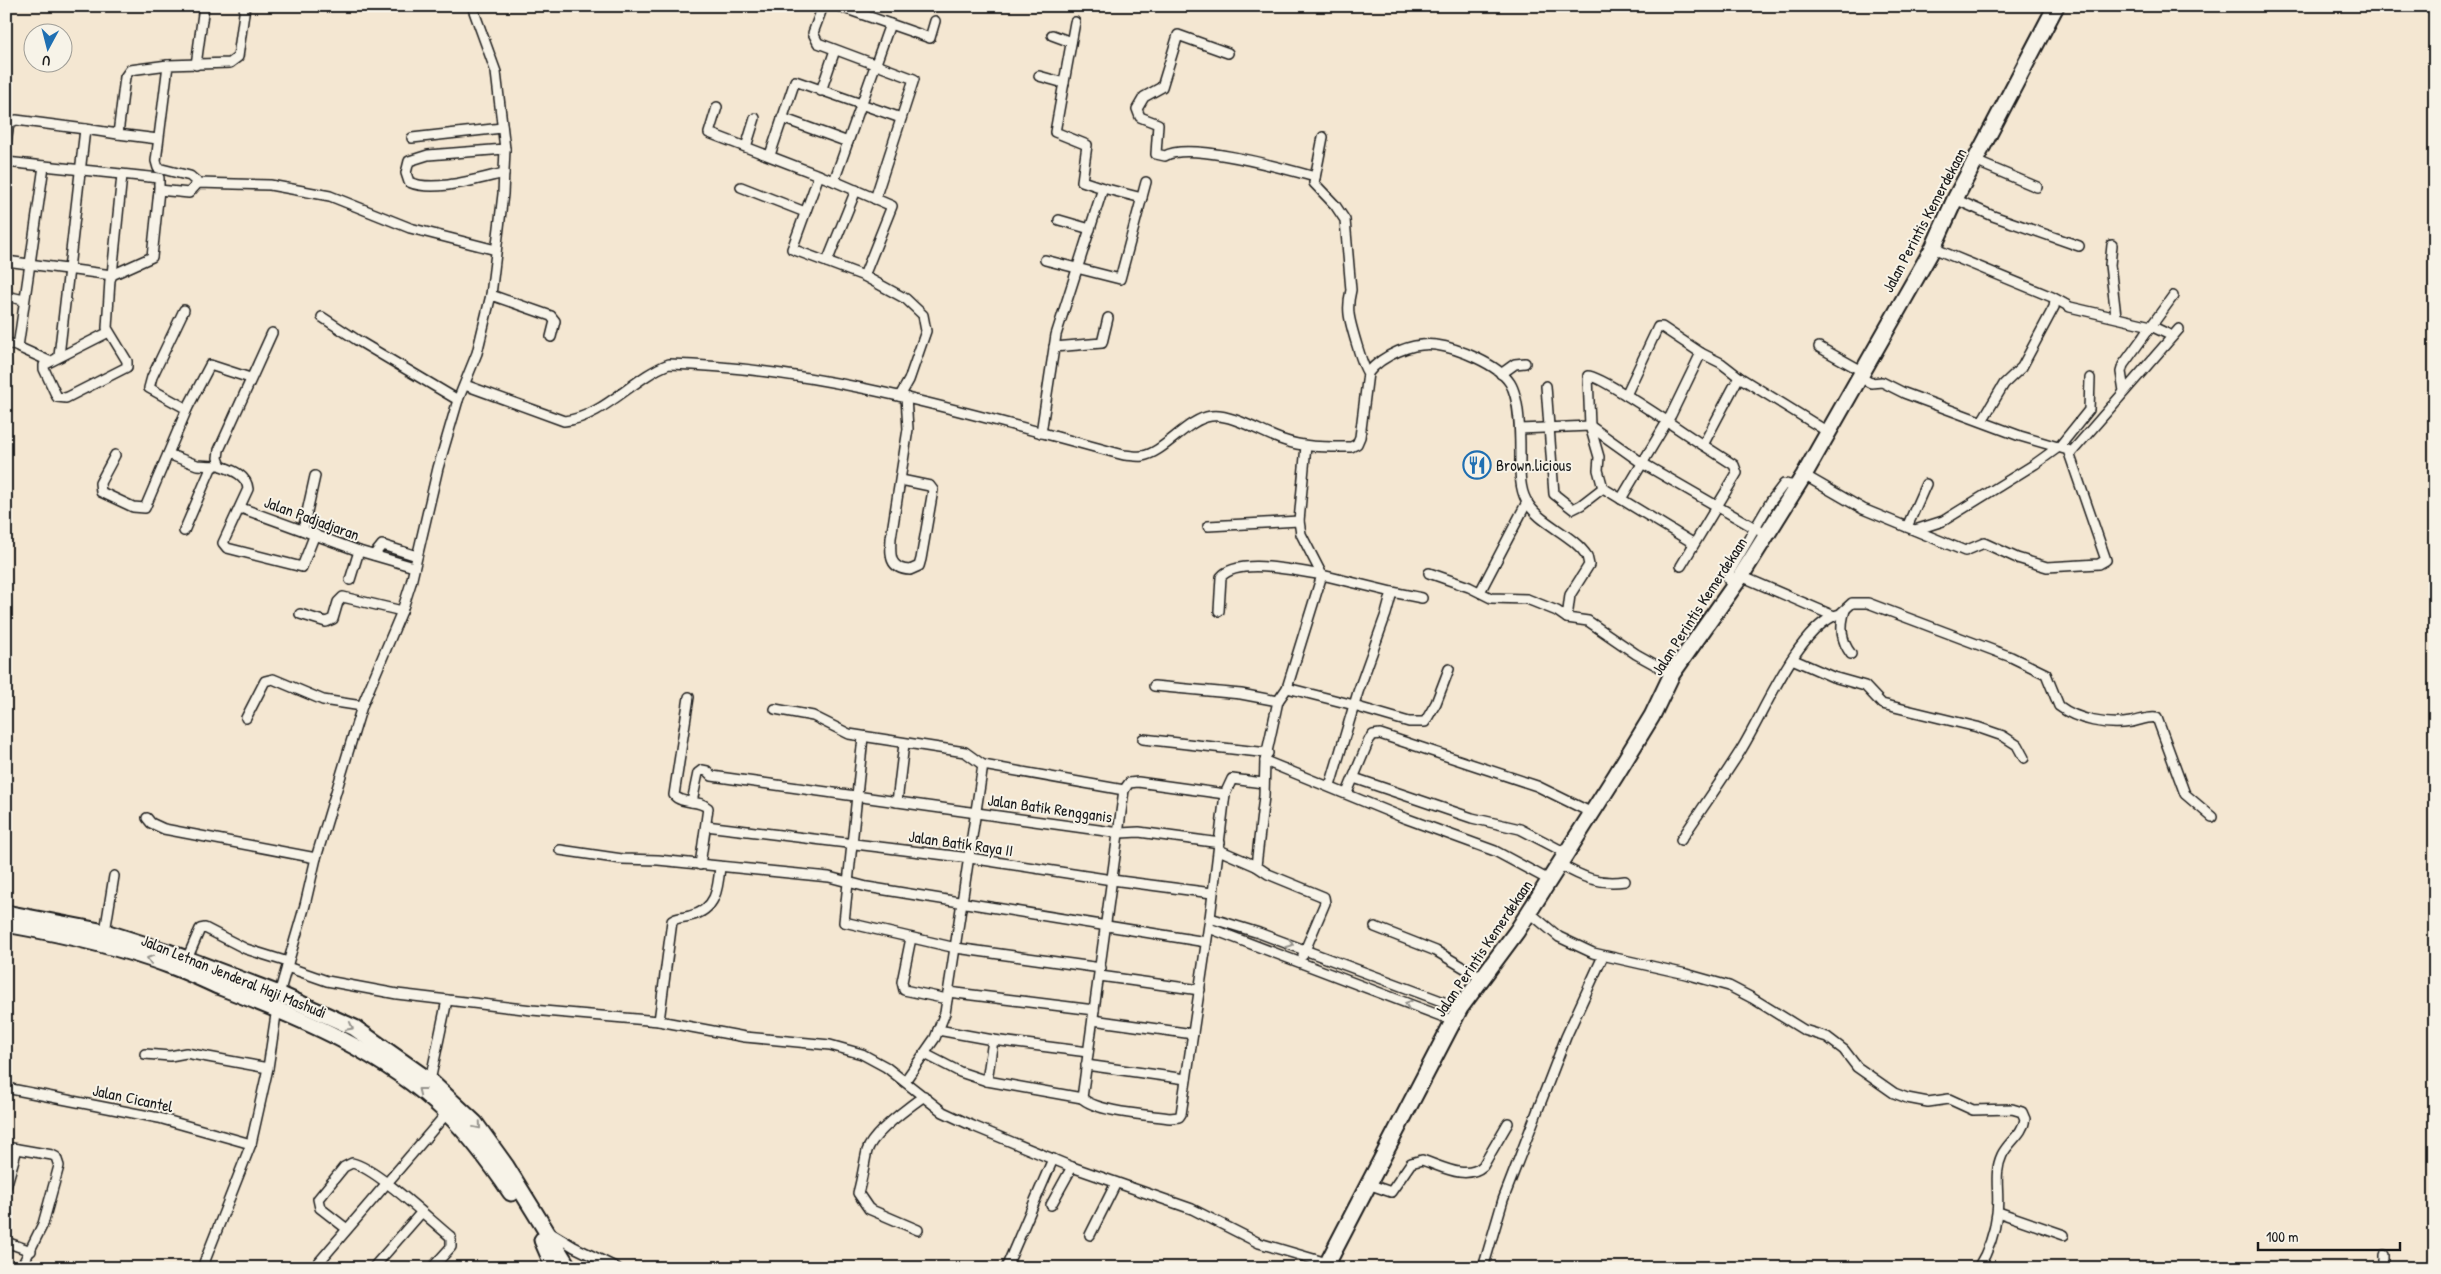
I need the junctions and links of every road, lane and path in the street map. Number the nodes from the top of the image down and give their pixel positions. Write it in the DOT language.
graph roads {
  1 [pos="204,6"];
  2 [pos="245,6"];
  3 [pos="472,6"];
  4 [pos="823,6"];
  5 [pos="838,6"];
  6 [pos="2056,6"];
  7 [pos="935,21"];
  8 [pos="1075,22"];
  9 [pos="890,24"];
  10 [pos="1052,35"];
  11 [pos="1072,42"];
  12 [pos="836,50"];
  13 [pos="1228,53"];
  14 [pos="876,64"];
  15 [pos="168,65"];
  16 [pos="196,65"];
  17 [pos="1039,76"];
  18 [pos="1064,83"];
  19 [pos="821,91"];
  20 [pos="861,106"];
  21 [pos="717,107"];
  22 [pos="755,118"];
  23 [pos="782,118"];
  24 [pos="901,118"];
  25 [pos="502,128"];
  26 [pos="85,129"];
  27 [pos="118,134"];
  28 [pos="1323,137"];
  29 [pos="412,138"];
  30 [pos="158,139"];
  31 [pos="6,142"];
  32 [pos="848,142"];
  33 [pos="746,147"];
  34 [pos="505,149"];
  35 [pos="770,155"];
  36 [pos="6,162"];
  37 [pos="1975,162"];
  38 [pos="44,166"];
  39 [pos="158,168"];
  40 [pos="80,170"];
  41 [pos="504,173"];
  42 [pos="122,175"];
  43 [pos="819,175"];
  44 [pos="1315,177"];
  45 [pos="159,178"];
  46 [pos="834,181"];
  47 [pos="1146,182"];
  48 [pos="198,183"];
  49 [pos="741,187"];
  50 [pos="2037,187"];
  51 [pos="1103,188"];
  52 [pos="160,190"];
  53 [pos="856,190"];
  54 [pos="875,198"];
  55 [pos="1142,198"];
  56 [pos="1956,198"];
  57 [pos="805,212"];
  58 [pos="1059,220"];
  59 [pos="1090,229"];
  60 [pos="2112,245"];
  61 [pos="2080,246"];
  62 [pos="1933,248"];
  63 [pos="496,250"];
  64 [pos="1046,260"];
  65 [pos="6,261"];
  66 [pos="827,262"];
  67 [pos="29,264"];
  68 [pos="1078,268"];
  69 [pos="69,270"];
  70 [pos="112,275"];
  71 [pos="864,276"];
  72 [pos="491,295"];
  73 [pos="6,296"];
  74 [pos="2173,296"];
  75 [pos="24,300"];
  76 [pos="2055,301"];
  77 [pos="184,310"];
  78 [pos="322,316"];
  79 [pos="2116,316"];
  80 [pos="1108,318"];
  81 [pos="2151,326"];
  82 [pos="2179,328"];
  83 [pos="109,332"];
  84 [pos="272,333"];
  85 [pos="2172,336"];
  86 [pos="551,337"];
  87 [pos="6,342"];
  88 [pos="18,347"];
  89 [pos="1054,347"];
  90 [pos="1819,347"];
  91 [pos="1701,353"];
  92 [pos="59,356"];
  93 [pos="49,361"];
  94 [pos="1525,363"];
  95 [pos="1368,373"];
  96 [pos="1500,374"];
  97 [pos="1860,374"];
  98 [pos="1739,377"];
  99 [pos="250,378"];
  100 [pos="2090,378"];
  101 [pos="465,385"];
  102 [pos="1546,386"];
  103 [pos="2124,391"];
  104 [pos="1626,395"];
  105 [pos="903,396"];
  106 [pos="458,400"];
  107 [pos="187,409"];
  108 [pos="2089,410"];
  109 [pos="2099,420"];
  110 [pos="1982,421"];
  111 [pos="1667,423"];
  112 [pos="1590,426"];
  113 [pos="1548,429"];
  114 [pos="1520,430"];
  115 [pos="1828,432"];
  116 [pos="1041,433"];
  117 [pos="1610,442"];
  118 [pos="1703,445"];
  119 [pos="1306,446"];
  120 [pos="2065,449"];
  121 [pos="168,454"];
  122 [pos="115,455"];
  123 [pos="1599,457"];
  124 [pos="1642,463"];
  125 [pos="216,466"];
  126 [pos="315,476"];
  127 [pos="900,480"];
  128 [pos="1801,481"];
  129 [pos="1926,484"];
  130 [pos="1603,488"];
  131 [pos="1621,500"];
  132 [pos="1527,502"];
  133 [pos="1716,506"];
  134 [pos="240,508"];
  135 [pos="1299,521"];
  136 [pos="1208,526"];
  137 [pos="303,530"];
  138 [pos="184,531"];
  139 [pos="1916,531"];
  140 [pos="1761,532"];
  141 [pos="315,534"];
  142 [pos="1693,543"];
  143 [pos="359,551"];
  144 [pos="374,555"];
  145 [pos="417,556"];
  146 [pos="414,566"];
  147 [pos="1681,566"];
  148 [pos="1429,573"];
  149 [pos="1322,574"];
  150 [pos="350,580"];
  151 [pos="1737,582"];
  152 [pos="1392,592"];
  153 [pos="1480,592"];
  154 [pos="1422,598"];
  155 [pos="1845,610"];
  156 [pos="1219,611"];
  157 [pos="402,612"];
  158 [pos="300,614"];
  159 [pos="1834,616"];
  160 [pos="1567,618"];
  161 [pos="1851,654"];
  162 [pos="1792,659"];
  163 [pos="1449,669"];
  164 [pos="1672,674"];
  165 [pos="1154,686"];
  166 [pos="1287,688"];
  167 [pos="689,697"];
  168 [pos="1278,701"];
  169 [pos="362,706"];
  170 [pos="1354,706"];
  171 [pos="775,709"];
  172 [pos="246,718"];
  173 [pos="863,737"];
  174 [pos="1143,739"];
  175 [pos="904,744"];
  176 [pos="1266,757"];
  177 [pos="2024,758"];
  178 [pos="984,765"];
  179 [pos="1354,778"];
  180 [pos="1263,783"];
  181 [pos="1330,786"];
  182 [pos="1124,790"];
  183 [pos="1347,793"];
  184 [pos="1225,794"];
  185 [pos="856,796"];
  186 [pos="692,802"];
  187 [pos="897,802"];
  188 [pos="977,812"];
  189 [pos="1592,813"];
  190 [pos="2212,817"];
  191 [pos="146,818"];
  192 [pos="706,826"];
  193 [pos="1120,833"];
  194 [pos="1681,840"];
  195 [pos="852,844"];
  196 [pos="1219,846"];
  197 [pos="560,850"];
  198 [pos="316,858"];
  199 [pos="970,858"];
  200 [pos="1563,859"];
  201 [pos="700,865"];
  202 [pos="1256,866"];
  203 [pos="720,867"];
  204 [pos="114,876"];
  205 [pos="1112,880"];
  206 [pos="1549,880"];
  207 [pos="1625,881"];
  208 [pos="846,882"];
  209 [pos="1212,893"];
  210 [pos="964,902"];
  211 [pos="1529,912"];
  212 [pos="6,913"];
  213 [pos="1209,923"];
  214 [pos="6,924"];
  215 [pos="1105,925"];
  216 [pos="1374,927"];
  217 [pos="105,932"];
  218 [pos="1259,933"];
  219 [pos="911,938"];
  220 [pos="1206,942"];
  221 [pos="1254,945"];
  222 [pos="956,948"];
  223 [pos="1306,950"];
  224 [pos="1603,956"];
  225 [pos="187,959"];
  226 [pos="1300,962"];
  227 [pos="288,964"];
  228 [pos="221,970"];
  229 [pos="1100,972"];
  230 [pos="1365,972"];
  231 [pos="1483,978"];
  232 [pos="1358,984"];
  233 [pos="217,985"];
  234 [pos="1200,990"];
  235 [pos="947,996"];
  236 [pos="447,1000"];
  237 [pos="278,1001"];
  238 [pos="1094,1010"];
  239 [pos="322,1012"];
  240 [pos="1457,1015"];
  241 [pos="1093,1020"];
  242 [pos="658,1021"];
  243 [pos="317,1027"];
  244 [pos="938,1030"];
  245 [pos="1193,1034"];
  246 [pos="993,1040"];
  247 [pos="1088,1052"];
  248 [pos="145,1054"];
  249 [pos="925,1054"];
  250 [pos="1086,1065"];
  251 [pos="268,1068"];
  252 [pos="1186,1079"];
  253 [pos="430,1081"];
  254 [pos="987,1081"];
  255 [pos="905,1082"];
  256 [pos="6,1088"];
  257 [pos="924,1096"];
  258 [pos="1082,1098"];
  259 [pos="447,1113"];
  260 [pos="1508,1123"];
  261 [pos="251,1144"];
  262 [pos="6,1147"];
  263 [pos="17,1150"];
  264 [pos="1053,1159"];
  265 [pos="1072,1167"];
  266 [pos="1116,1183"];
  267 [pos="387,1184"];
  268 [pos="1368,1184"];
  269 [pos="6,1186"];
  270 [pos="1051,1205"];
  271 [pos="1998,1212"];
  272 [pos="422,1213"];
  273 [pos="347,1229"];
  274 [pos="545,1229"];
  275 [pos="918,1230"];
  276 [pos="1090,1235"];
  277 [pos="2064,1235"];
  278 [pos="6,1242"];
  279 [pos="31,1251"];
  280 [pos="2384,1255"];
  281 [pos="1326,1266"];
  282 [pos="21,1268"];
  283 [pos="202,1268"];
  284 [pos="314,1268"];
  285 [pos="373,1268"];
  286 [pos="432,1268"];
  287 [pos="554,1268"];
  288 [pos="569,1268"];
  289 [pos="617,1268"];
  290 [pos="1006,1268"];
  291 [pos="1483,1268"];
  292 [pos="1978,1268"];
  293 [pos="2384,1268"];
  1 -- 16 [label="street"];
  2 -- 16 [label="street"];
  3 -- 25 [label="street"];
  4 -- 12 [label="street"];
  5 -- 9 [label="street"];
  6 -- 37 [label="main road, Jalan Perintis Kemerdekaan"];
  7 -- 9 [label="street"];
  8 -- 11 [label="street"];
  9 -- 14 [label="street"];
  10 -- 11 [label="street"];
  11 -- 18 [label="street"];
  12 -- 14 [label="street"];
  12 -- 19 [label="street"];
  13 -- 44 [label="street"];
  14 -- 20 [label="street"];
  14 -- 24 [label="street"];
  15 -- 16 [label="street"];
  15 -- 27 [label="street"];
  15 -- 30 [label="street"];
  17 -- 18 [label="street"];
  18 -- 51 [label="street"];
  19 -- 20 [label="street"];
  19 -- 23 [label="street"];
  20 -- 24 [label="street"];
  20 -- 32 [label="street"];
  21 -- 33 [label="street"];
  22 -- 33 [label="street"];
  23 -- 32 [label="street"];
  23 -- 35 [label="street"];
  24 -- 54 [label="street"];
  25 -- 29 [label="street"];
  25 -- 34 [label="street"];
  26 -- 27 [label="street"];
  26 -- 31 [label="street"];
  26 -- 40 [label="street"];
  27 -- 30 [label="street"];
  28 -- 44 [label="street"];
  30 -- 39 [label="street"];
  32 -- 46 [label="street"];
  33 -- 35 [label="street"];
  34 -- 41 [label="street"];
  34 -- 41 [label="street"];
  35 -- 43 [label="street"];
  36 -- 38 [label="street"];
  37 -- 50 [label="street"];
  37 -- 56 [label="main road, Jalan Perintis Kemerdekaan"];
  38 -- 40 [label="street"];
  38 -- 67 [label="street"];
  39 -- 45 [label="street"];
  39 -- 48 [label="street"];
  40 -- 42 [label="street"];
  40 -- 69 [label="street"];
  41 -- 63 [label="street"];
  42 -- 45 [label="street"];
  42 -- 70 [label="street"];
  43 -- 46 [label="street"];
  43 -- 57 [label="street"];
  44 -- 95 [label="street"];
  45 -- 52 [label="street"];
  46 -- 53 [label="street"];
  47 -- 55 [label="street"];
  48 -- 52 [label="street"];
  48 -- 63 [label="street"];
  49 -- 57 [label="street"];
  51 -- 55 [label="street"];
  51 -- 59 [label="street"];
  52 -- 70 [label="street"];
  53 -- 54 [label="street"];
  53 -- 66 [label="street"];
  54 -- 71 [label="street"];
  55 -- 68 [label="street"];
  56 -- 61 [label="street"];
  56 -- 62 [label="main road, Jalan Perintis Kemerdekaan"];
  57 -- 66 [label="street"];
  58 -- 59 [label="street"];
  59 -- 68 [label="street"];
  60 -- 79 [label="street"];
  62 -- 76 [label="street"];
  62 -- 97 [label="main road, Jalan Perintis Kemerdekaan"];
  63 -- 72 [label="street"];
  64 -- 68 [label="street"];
  65 -- 67 [label="street"];
  66 -- 71 [label="street"];
  67 -- 69 [label="street"];
  67 -- 75 [label="street"];
  68 -- 89 [label="street"];
  69 -- 70 [label="street"];
  69 -- 92 [label="street"];
  70 -- 83 [label="street"];
  71 -- 105 [label="street"];
  72 -- 86 [label="street"];
  72 -- 101 [label="street"];
  73 -- 75 [label="street"];
  74 -- 81 [label="street"];
  75 -- 88 [label="street"];
  76 -- 79 [label="street"];
  76 -- 110 [label="street"];
  77 -- 107 [label="street"];
  78 -- 106 [label="street"];
  79 -- 81 [label="street"];
  80 -- 89 [label="street"];
  81 -- 85 [label="street"];
  81 -- 103 [label="street"];
  82 -- 85 [label="street"];
  83 -- 92 [label="street"];
  83 -- 93 [label="street"];
  84 -- 99 [label="street"];
  85 -- 103 [label="street"];
  87 -- 88 [label="street"];
  88 -- 93 [label="street"];
  89 -- 116 [label="street"];
  90 -- 97 [label="street"];
  91 -- 98 [label="street"];
  91 -- 104 [label="street"];
  91 -- 111 [label="street"];
  92 -- 93 [label="street"];
  94 -- 96 [label="street"];
  95 -- 96 [label="street"];
  95 -- 119 [label="street"];
  96 -- 114 [label="street"];
  97 -- 110 [label="street"];
  97 -- 115 [label="main road, Jalan Perintis Kemerdekaan"];
  98 -- 115 [label="street"];
  98 -- 118 [label="street"];
  99 -- 107 [label="street"];
  99 -- 125 [label="street"];
  100 -- 108 [label="street"];
  101 -- 105 [label="street"];
  101 -- 106 [label="street"];
  102 -- 113 [label="street"];
  103 -- 109 [label="street"];
  104 -- 111 [label="street"];
  104 -- 112 [label="street"];
  105 -- 116 [label="street"];
  105 -- 127 [label="street"];
  106 -- 145 [label="street"];
  107 -- 121 [label="street"];
  108 -- 109 [label="street"];
  108 -- 120 [label="street"];
  109 -- 120 [label="street"];
  110 -- 120 [label="street"];
  111 -- 118 [label="street"];
  111 -- 124 [label="street"];
  112 -- 113 [label="street"];
  112 -- 117 [label="street"];
  112 -- 123 [label="street"];
  113 -- 114 [label="street"];
  113 -- 130 [label="street"];
  114 -- 132 [label="street"];
  115 -- 128 [label="main road, Jalan Perintis Kemerdekaan"];
  116 -- 119 [label="street"];
  117 -- 123 [label="street"];
  117 -- 124 [label="street"];
  118 -- 133 [label="street"];
  119 -- 135 [label="street"];
  120 -- 139 [label="street"];
  120 -- 139 [label="street"];
  121 -- 122 [label="street"];
  121 -- 125 [label="street"];
  123 -- 130 [label="street"];
  124 -- 131 [label="street"];
  124 -- 133 [label="street"];
  125 -- 134 [label="street"];
  125 -- 138 [label="street"];
  126 -- 137 [label="street"];
  127 -- 127 [label="street"];
  128 -- 139 [label="street"];
  128 -- 140 [label="main road, Jalan Perintis Kemerdekaan"];
  129 -- 139 [label="street"];
  130 -- 131 [label="street"];
  131 -- 142 [label="street"];
  132 -- 153 [label="street"];
  132 -- 160 [label="street"];
  133 -- 140 [label="street"];
  133 -- 142 [label="street"];
  134 -- 137 [label="street, Jalan Padjadjaran"];
  134 -- 141 [label="street"];
  135 -- 136 [label="street"];
  135 -- 149 [label="street"];
  137 -- 141 [label="street, Jalan Padjadjaran"];
  140 -- 151 [label="main road, Jalan Perintis Kemerdekaan"];
  141 -- 143 [label="street, Jalan Padjadjaran"];
  142 -- 147 [label="street"];
  143 -- 144 [label="street, Jalan Padjadjaran"];
  143 -- 150 [label="street"];
  144 -- 145 [label="street, Jalan Padjadjaran"];
  144 -- 146 [label="street, Jalan Padjadjaran"];
  145 -- 146 [label="street"];
  146 -- 157 [label="street"];
  148 -- 153 [label="street"];
  149 -- 152 [label="street"];
  149 -- 156 [label="street"];
  149 -- 166 [label="street"];
  151 -- 159 [label="street"];
  151 -- 164 [label="main road, Jalan Perintis Kemerdekaan"];
  152 -- 154 [label="street"];
  152 -- 170 [label="street"];
  153 -- 160 [label="street"];
  155 -- 159 [label="street"];
  155 -- 161 [label="street"];
  155 -- 190 [label="street"];
  157 -- 158 [label="street"];
  157 -- 169 [label="street"];
  159 -- 162 [label="street"];
  160 -- 164 [label="street"];
  162 -- 177 [label="street"];
  162 -- 194 [label="street"];
  163 -- 170 [label="street"];
  164 -- 189 [label="main road, Jalan Perintis Kemerdekaan"];
  165 -- 168 [label="street"];
  166 -- 168 [label="street"];
  166 -- 170 [label="street"];
  167 -- 186 [label="street"];
  168 -- 176 [label="street"];
  169 -- 172 [label="street"];
  169 -- 198 [label="street"];
  170 -- 181 [label="street"];
  171 -- 173 [label="street"];
  173 -- 175 [label="street"];
  173 -- 185 [label="street"];
  174 -- 176 [label="street"];
  175 -- 178 [label="street"];
  175 -- 187 [label="street"];
  176 -- 180 [label="street"];
  176 -- 181 [label="street"];
  178 -- 182 [label="street"];
  178 -- 188 [label="street"];
  179 -- 183 [label="street"];
  179 -- 189 [label="street"];
  179 -- 200 [label="street"];
  180 -- 184 [label="street"];
  180 -- 202 [label="street"];
  181 -- 183 [label="street"];
  182 -- 184 [label="street"];
  182 -- 193 [label="street"];
  183 -- 206 [label="street"];
  184 -- 196 [label="street"];
  185 -- 186 [label="street, Jalan Batik Rengganis"];
  185 -- 187 [label="street, Jalan Batik Rengganis"];
  185 -- 195 [label="street"];
  186 -- 192 [label="street"];
  187 -- 188 [label="street, Jalan Batik Rengganis"];
  188 -- 193 [label="street, Jalan Batik Rengganis"];
  188 -- 199 [label="street"];
  189 -- 200 [label="main road, Jalan Perintis Kemerdekaan"];
  191 -- 198 [label="street"];
  192 -- 195 [label="street, Jalan Batik Raya II"];
  192 -- 201 [label="street"];
  193 -- 196 [label="street, Jalan Batik Rengganis"];
  193 -- 205 [label="street"];
  195 -- 199 [label="street, Jalan Batik Raya II"];
  195 -- 208 [label="street"];
  196 -- 202 [label="street, Jalan Batik Rengganis"];
  196 -- 209 [label="street"];
  197 -- 201 [label="street"];
  198 -- 227 [label="street"];
  199 -- 205 [label="street, Jalan Batik Raya II"];
  199 -- 210 [label="street"];
  200 -- 206 [label="main road, Jalan Perintis Kemerdekaan"];
  200 -- 207 [label="street"];
  201 -- 203 [label="street"];
  202 -- 223 [label="street, Jalan Batik Rengganis"];
  203 -- 208 [label="street"];
  203 -- 242 [label="street"];
  204 -- 217 [label="street"];
  205 -- 209 [label="street, Jalan Batik Raya II"];
  205 -- 215 [label="street"];
  206 -- 211 [label="main road, Jalan Perintis Kemerdekaan"];
  208 -- 210 [label="street"];
  208 -- 219 [label="street"];
  209 -- 213 [label="street"];
  210 -- 215 [label="street"];
  210 -- 222 [label="street"];
  211 -- 224 [label="street"];
  211 -- 231 [label="main road, Jalan Perintis Kemerdekaan"];
  212 -- 217 [label="main road, Jalan Letnan Jenderal Haji Mashudi"];
  213 -- 218 [label="street"];
  213 -- 220 [label="street"];
  213 -- 221 [label="street"];
  233 -- 214 [label="main road, Jalan Letnan Jenderal Haji Mashudi, one-way"];
  215 -- 220 [label="street"];
  215 -- 229 [label="street"];
  216 -- 231 [label="street"];
  217 -- 225 [label="main road, Jalan Letnan Jenderal Haji Mashudi"];
  218 -- 221 [label="street"];
  218 -- 223 [label="street, one-way"];
  219 -- 222 [label="street"];
  219 -- 235 [label="street"];
  220 -- 234 [label="street"];
  221 -- 226 [label="street"];
  222 -- 229 [label="street"];
  222 -- 235 [label="street"];
  223 -- 226 [label="street"];
  223 -- 230 [label="street"];
  224 -- 271 [label="street"];
  224 -- 291 [label="street"];
  225 -- 227 [label="street"];
  225 -- 228 [label="main road, Jalan Letnan Jenderal Haji Mashudi"];
  226 -- 232 [label="street"];
  227 -- 236 [label="street"];
  227 -- 237 [label="street"];
  228 -- 233 [label="main road"];
  228 -- 237 [label="main road, Jalan Letnan Jenderal Haji Mashudi"];
  229 -- 234 [label="street"];
  229 -- 238 [label="street"];
  230 -- 232 [label="street"];
  230 -- 240 [label="street"];
  231 -- 240 [label="main road, Jalan Perintis Kemerdekaan"];
  240 -- 232 [label="street, one-way"];
  233 -- 237 [label="main road, Jalan Letnan Jenderal Haji Mashudi"];
  234 -- 245 [label="street"];
  235 -- 238 [label="street"];
  235 -- 244 [label="street"];
  236 -- 242 [label="street"];
  236 -- 253 [label="street"];
  237 -- 239 [label="main road, Jalan Letnan Jenderal Haji Mashudi"];
  237 -- 243 [label="main road, Jalan Letnan Jenderal Haji Mashudi"];
  237 -- 251 [label="street"];
  238 -- 241 [label="street"];
  239 -- 243 [label="main road"];
  239 -- 253 [label="main road, Jalan Letnan Jenderal Haji Mashudi, one-way"];
  240 -- 268 [label="main road, Jalan Perintis Kemerdekaan"];
  241 -- 245 [label="street"];
  241 -- 247 [label="street"];
  242 -- 255 [label="street"];
  259 -- 243 [label="main road, Jalan Letnan Jenderal Haji Mashudi, one-way"];
  244 -- 246 [label="street"];
  244 -- 249 [label="street"];
  245 -- 252 [label="street"];
  246 -- 247 [label="street"];
  246 -- 254 [label="street"];
  247 -- 250 [label="street"];
  248 -- 251 [label="street"];
  249 -- 254 [label="street"];
  249 -- 255 [label="street"];
  250 -- 252 [label="street"];
  250 -- 258 [label="street"];
  251 -- 261 [label="street"];
  252 -- 258 [label="street"];
  253 -- 274 [label="main road, Jalan Letnan Jenderal Haji Mashudi, one-way"];
  254 -- 258 [label="street"];
  255 -- 257 [label="street"];
  256 -- 261 [label="street, Jalan Cicantel"];
  257 -- 264 [label="street"];
  257 -- 275 [label="street"];
  259 -- 267 [label="street"];
  259 -- 287 [label="main road, Jalan Letnan Jenderal Haji Mashudi"];
  260 -- 268 [label="street"];
  261 -- 283 [label="street"];
  262 -- 263 [label="street"];
  263 -- 269 [label="street"];
  263 -- 279 [label="street"];
  264 -- 265 [label="street"];
  264 -- 290 [label="street"];
  265 -- 266 [label="street"];
  265 -- 270 [label="street"];
  266 -- 276 [label="street"];
  266 -- 281 [label="street"];
  267 -- 272 [label="street"];
  267 -- 273 [label="street"];
  267 -- 273 [label="street"];
  268 -- 281 [label="main road, Jalan Perintis Kemerdekaan"];
  271 -- 277 [label="street"];
  271 -- 292 [label="street"];
  272 -- 285 [label="street"];
  272 -- 286 [label="street"];
  273 -- 284 [label="street"];
  274 -- 288 [label="main road, Jalan Letnan Jenderal Haji Mashudi"];
  274 -- 289 [label="street"];
  278 -- 279 [label="street"];
  279 -- 282 [label="street"];
  280 -- 293 [label="street"];
}
